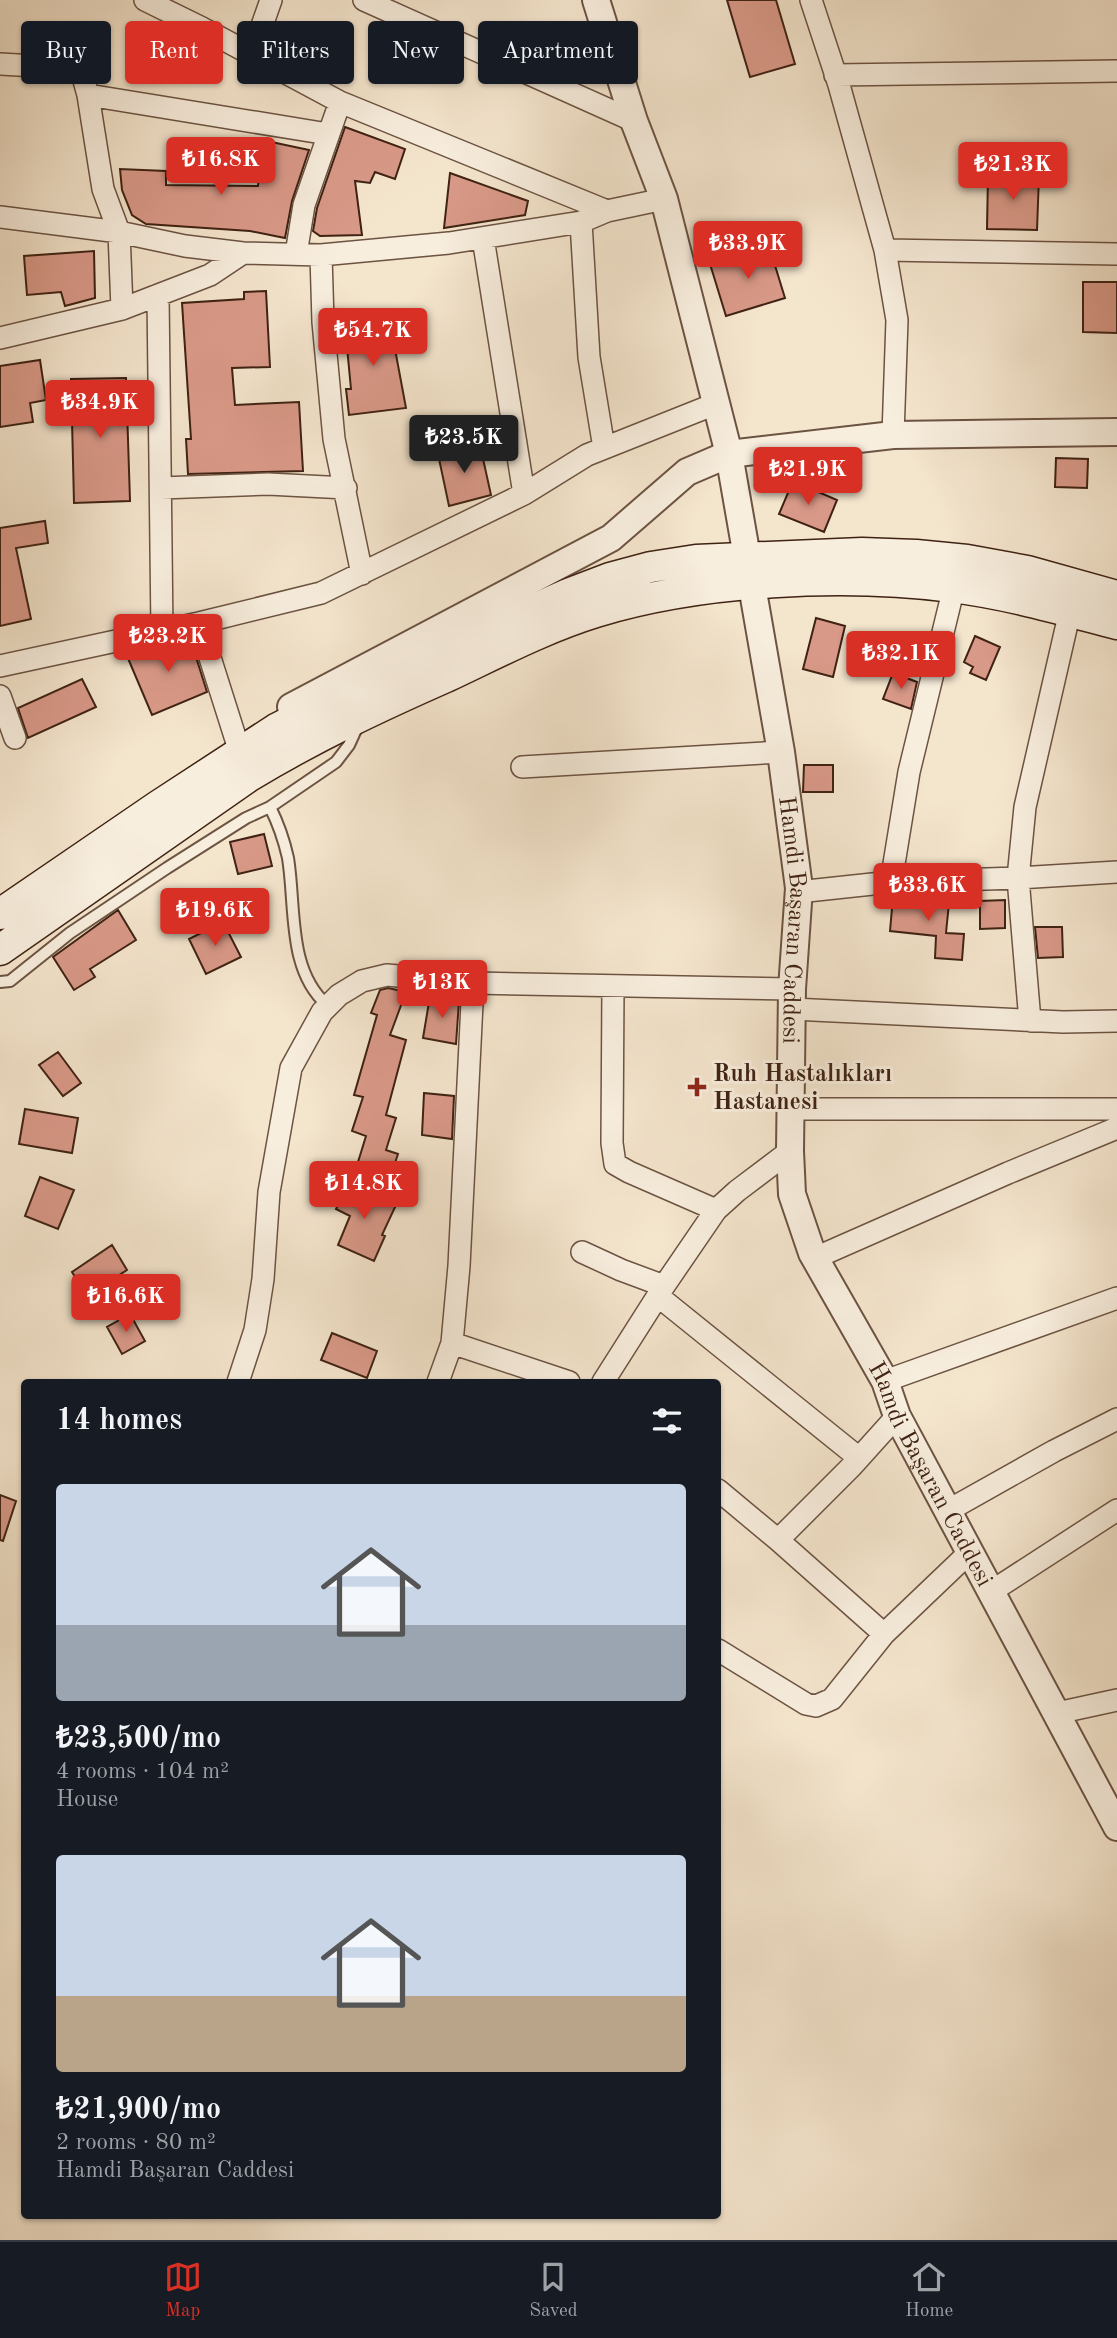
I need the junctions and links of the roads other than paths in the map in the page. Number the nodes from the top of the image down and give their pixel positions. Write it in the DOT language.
graph roads {
  1 [pos="145,0"];
  2 [pos="271,0"];
  3 [pos="364,0"];
  4 [pos="811,0"];
  5 [pos="593,2"];
  6 [pos="264,21"];
  7 [pos="237,46"];
  8 [pos="0,64"];
  9 [pos="1117,71"];
  10 [pos="835,75"];
  11 [pos="307,84"];
  12 [pos="88,95"];
  13 [pos="340,102"];
  14 [pos="634,121"];
  15 [pos="328,134"];
  16 [pos="663,199"];
  17 [pos="607,211"];
  18 [pos="0,217"];
  19 [pos="581,222"];
  20 [pos="119,232"];
  21 [pos="483,238"];
  22 [pos="885,250"];
  23 [pos="243,253"];
  24 [pos="296,254"];
  25 [pos="1117,254"];
  26 [pos="321,255"];
  27 [pos="158,295"];
  28 [pos="122,309"];
  29 [pos="0,338"];
  30 [pos="715,404"];
  31 [pos="1117,432"];
  32 [pos="893,435"];
  33 [pos="604,448"];
  34 [pos="729,454"];
  35 [pos="161,488"];
  36 [pos="345,488"];
  37 [pos="524,494"];
  38 [pos="751,570"];
  39 [pos="362,574"];
  40 [pos="954,587"];
  41 [pos="1117,596"];
  42 [pos="1070,611"];
  43 [pos="199,623"];
  44 [pos="1117,624"];
  45 [pos="162,631"];
  46 [pos="0,666"];
  47 [pos="0,696"];
  48 [pos="362,715"];
  49 [pos="15,738"];
  50 [pos="781,752"];
  51 [pos="242,756"];
  52 [pos="522,767"];
  53 [pos="270,807"];
  54 [pos="1117,872"];
  55 [pos="52,877"];
  56 [pos="1018,878"];
  57 [pos="891,882"];
  58 [pos="0,888"];
  59 [pos="798,892"];
  60 [pos="0,914"];
  61 [pos="0,950"];
  62 [pos="0,982"];
  63 [pos="473,983"];
  64 [pos="613,986"];
  65 [pos="792,999"];
  66 [pos="327,1006"];
  67 [pos="1030,1021"];
  68 [pos="1117,1021"];
  69 [pos="792,1109"];
  70 [pos="1117,1109"];
  71 [pos="1117,1128"];
  72 [pos="790,1151"];
  73 [pos="716,1210"];
  74 [pos="582,1252"];
  75 [pos="815,1258"];
  76 [pos="661,1291"];
  77 [pos="1117,1298"];
  78 [pos="452,1343"];
  79 [pos="239,1379"];
  80 [pos="439,1379"];
  81 [pos="560,1379"];
  82 [pos="605,1379"];
  83 [pos="885,1381"];
  84 [pos="897,1416"];
  85 [pos="1117,1419"];
  86 [pos="859,1458"];
  87 [pos="721,1492"];
  88 [pos="949,1510"];
  89 [pos="1117,1510"];
  90 [pos="778,1539"];
  91 [pos="971,1551"];
  92 [pos="992,1591"];
  93 [pos="884,1634"];
  94 [pos="721,1652"];
  95 [pos="1117,1700"];
  96 [pos="1057,1713"];
  97 [pos="1117,1827"];
  1 -- 7 [label="street"];
  2 -- 6 [label="street"];
  3 -- 14 [label="street"];
  4 -- 10 [label="street"];
  5 -- 14 [label="street, Hamdi Başaran Caddesi"];
  8 -- 12 [label="street"];
  9 -- 10 [label="street"];
  10 -- 22 [label="street"];
  11 -- 13 [label="street"];
  12 -- 15 [label="street"];
  12 -- 20 [label="street"];
  13 -- 15 [label="street"];
  13 -- 17 [label="street"];
  14 -- 16 [label="street, Hamdi Başaran Caddesi"];
  15 -- 24 [label="street"];
  16 -- 17 [label="street"];
  16 -- 30 [label="street, Hamdi Başaran Caddesi"];
  17 -- 19 [label="street"];
  18 -- 20 [label="street"];
  19 -- 21 [label="street"];
  19 -- 33 [label="street"];
  20 -- 23 [label="street"];
  20 -- 28 [label="street"];
  21 -- 26 [label="street"];
  21 -- 37 [label="street"];
  22 -- 25 [label="street"];
  22 -- 32 [label="street"];
  23 -- 24 [label="street"];
  23 -- 27 [label="street"];
  24 -- 26 [label="street"];
  26 -- 36 [label="street"];
  27 -- 28 [label="street"];
  27 -- 35 [label="street"];
  28 -- 29 [label="street"];
  30 -- 33 [label="street"];
  30 -- 34 [label="street, Hamdi Başaran Caddesi"];
  31 -- 32 [label="street"];
  32 -- 34 [label="street"];
  33 -- 37 [label="street"];
  34 -- 38 [label="street, Hamdi Başaran Caddesi"];
  34 -- 51 [label="street"];
  35 -- 36 [label="street"];
  35 -- 45 [label="street"];
  36 -- 39 [label="street"];
  37 -- 39 [label="street"];
  38 -- 40 [label="main road"];
  38 -- 41 [label="main road"];
  38 -- 48 [label="main road"];
  38 -- 50 [label="street, Hamdi Başaran Caddesi"];
  38 -- 51 [label="main road"];
  39 -- 43 [label="street"];
  40 -- 42 [label="main road"];
  40 -- 57 [label="street"];
  42 -- 44 [label="main road"];
  42 -- 56 [label="street"];
  43 -- 45 [label="street"];
  43 -- 51 [label="street"];
  45 -- 46 [label="street"];
  47 -- 49 [label="street"];
  48 -- 51 [label="main road"];
  48 -- 53 [label="lane"];
  50 -- 52 [label="street"];
  50 -- 59 [label="street, Hamdi Başaran Caddesi"];
  51 -- 55 [label="main road"];
  51 -- 61 [label="main road"];
  53 -- 62 [label="lane"];
  53 -- 66 [label="lane"];
  54 -- 56 [label="street"];
  55 -- 58 [label="main road"];
  55 -- 60 [label="main road"];
  56 -- 57 [label="street"];
  56 -- 67 [label="street"];
  57 -- 59 [label="street"];
  59 -- 65 [label="street, Hamdi Başaran Caddesi"];
  63 -- 64 [label="street"];
  63 -- 66 [label="street"];
  63 -- 78 [label="street"];
  64 -- 65 [label="street"];
  64 -- 73 [label="street"];
  65 -- 67 [label="street"];
  65 -- 69 [label="street, Hamdi Başaran Caddesi"];
  66 -- 79 [label="street"];
  67 -- 68 [label="street"];
  69 -- 70 [label="street"];
  69 -- 72 [label="street, Hamdi Başaran Caddesi"];
  71 -- 75 [label="street"];
  72 -- 73 [label="street"];
  72 -- 75 [label="street, Hamdi Başaran Caddesi"];
  73 -- 76 [label="street"];
  74 -- 76 [label="street"];
  75 -- 83 [label="street, Hamdi Başaran Caddesi"];
  76 -- 82 [label="street"];
  76 -- 86 [label="street"];
  77 -- 83 [label="street"];
  78 -- 80 [label="street"];
  78 -- 81 [label="street"];
  83 -- 84 [label="street, Hamdi Başaran Caddesi"];
  84 -- 86 [label="street"];
  84 -- 88 [label="street, Hamdi Başaran Caddesi"];
  85 -- 88 [label="street"];
  86 -- 90 [label="street"];
  87 -- 90 [label="street"];
  88 -- 91 [label="street, Hamdi Başaran Caddesi"];
  89 -- 92 [label="street"];
  90 -- 93 [label="street"];
  91 -- 92 [label="street, Hamdi Başaran Caddesi"];
  91 -- 93 [label="street"];
  92 -- 96 [label="street, Hamdi Başaran Caddesi"];
  93 -- 94 [label="street"];
  95 -- 96 [label="street"];
  96 -- 97 [label="street, Hamdi Başaran Caddesi"];
}
